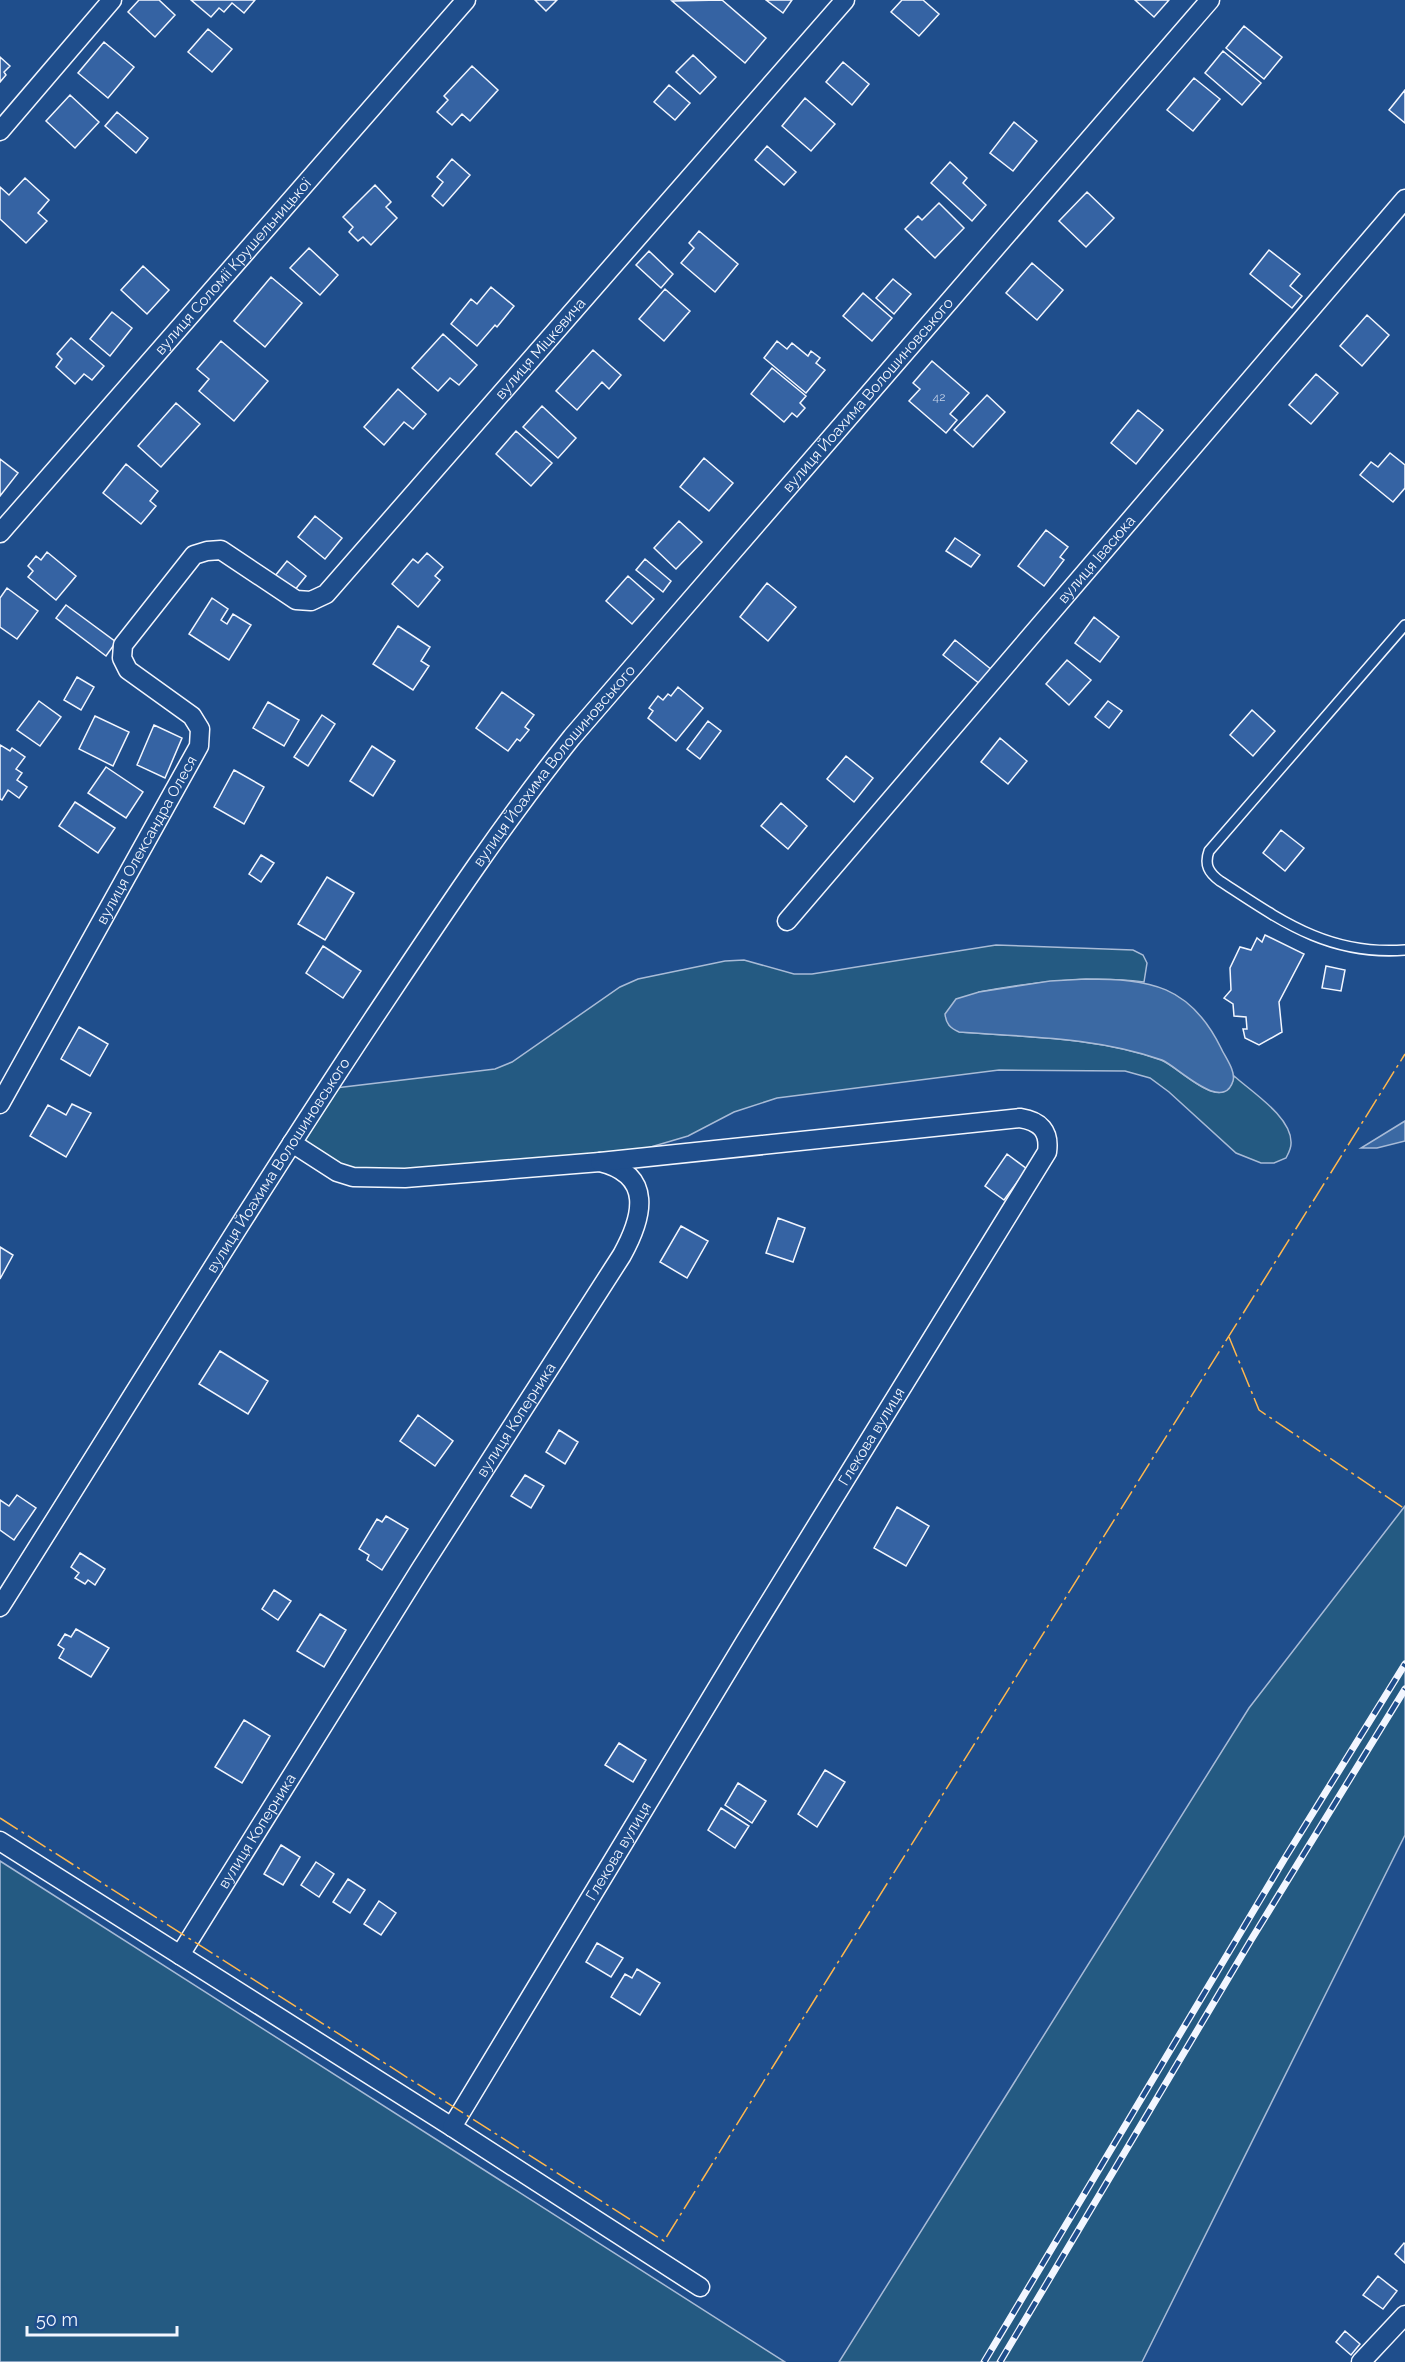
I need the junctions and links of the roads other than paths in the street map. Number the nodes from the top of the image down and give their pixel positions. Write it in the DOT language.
graph roads {
  1 [pos="112,0"];
  2 [pos="466,0"];
  3 [pos="845,0"];
  4 [pos="1210,0"];
  5 [pos="0,131"];
  6 [pos="1405,199"];
  7 [pos="0,533"];
  8 [pos="207,551"];
  9 [pos="1405,625"];
  10 [pos="787,921"];
  11 [pos="1405,950"];
  12 [pos="0,1104"];
  13 [pos="292,1143"];
  14 [pos="600,1162"];
  15 [pos="0,1607"];
  16 [pos="0,1841"];
  17 [pos="180,1955"];
  18 [pos="452,2127"];
  19 [pos="700,2287"];
  20 [pos="1405,2315"];
  21 [pos="1361,2362"];
  1 -- 5 [label="street"];
  2 -- 7 [label="street, вулиця Соломії Крушельницької"];
  3 -- 8 [label="street, вулиця Міцкевича"];
  4 -- 13 [label="street, вулиця Йоахима Волошиновського"];
  6 -- 10 [label="street, вулиця Івасюка"];
  8 -- 12 [label="street, вулиця Олександра Олеся"];
  9 -- 11 [label="lane"];
  13 -- 14 [label="street"];
  13 -- 15 [label="street, вулиця Йоахима Волошиновського"];
  14 -- 17 [label="street, вулиця Коперника"];
  14 -- 18 [label="street, Глекова вулиця"];
  16 -- 17 [label="street"];
  17 -- 18 [label="street"];
  18 -- 19 [label="street"];
  20 -- 21 [label="street"];
}
